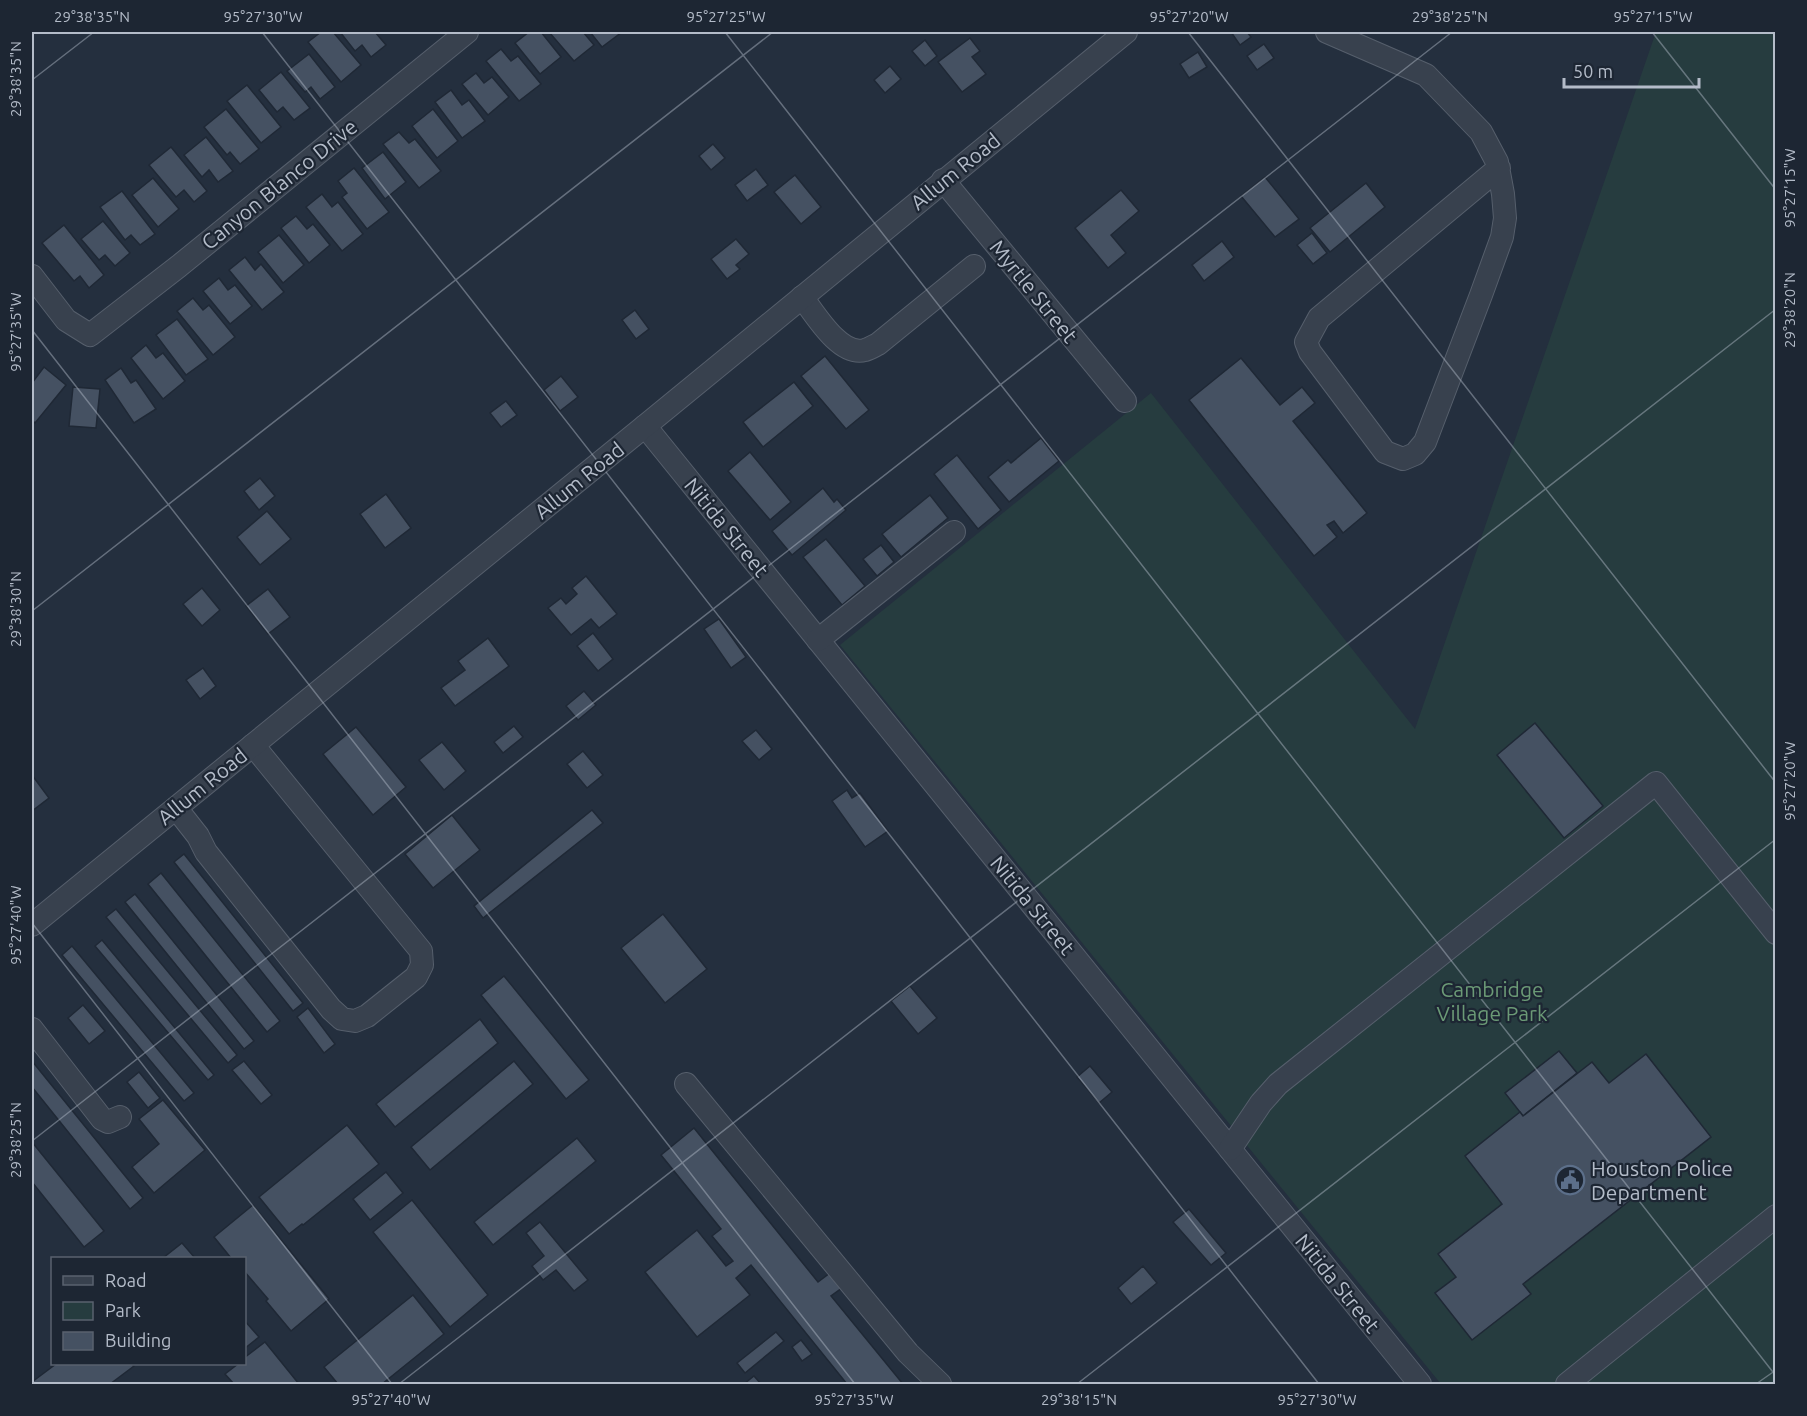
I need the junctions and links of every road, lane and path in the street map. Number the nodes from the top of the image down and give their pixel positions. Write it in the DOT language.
graph roads {
  1 [pos="467,32"];
  2 [pos="1125,32"];
  3 [pos="1327,32"];
  4 [pos="1498,168"];
  5 [pos="943,180"];
  6 [pos="974,266"];
  7 [pos="32,276"];
  8 [pos="802,297"];
  9 [pos="1125,401"];
  10 [pos="645,426"];
  11 [pos="954,532"];
  12 [pos="818,640"];
  13 [pos="253,745"];
  14 [pos="176,808"];
  15 [pos="32,926"];
  16 [pos="1776,933"];
  17 [pos="32,1029"];
  18 [pos="686,1084"];
  19 [pos="120,1118"];
  20 [pos="1230,1149"];
  21 [pos="1776,1216"];
  22 [pos="940,1384"];
  23 [pos="1420,1384"];
  24 [pos="1567,1384"];
  1 -- 7 [label="street, Canyon Blanco Drive"];
  2 -- 5 [label="street, Allum Road"];
  3 -- 4 [label="street"];
  4 -- 4 [label="street"];
  5 -- 8 [label="street, Allum Road"];
  5 -- 9 [label="street, Myrtle Street"];
  6 -- 8 [label="street"];
  8 -- 10 [label="street, Allum Road"];
  10 -- 12 [label="street, Nitida Street"];
  10 -- 13 [label="street, Allum Road"];
  11 -- 12 [label="street"];
  12 -- 20 [label="street, Nitida Street"];
  13 -- 14 [label="street, Allum Road"];
  13 -- 14 [label="street"];
  14 -- 15 [label="street, Allum Road"];
  16 -- 20 [label="street"];
  17 -- 19 [label="street"];
  18 -- 22 [label="street"];
  20 -- 23 [label="street, Nitida Street"];
  21 -- 24 [label="street"];
}
